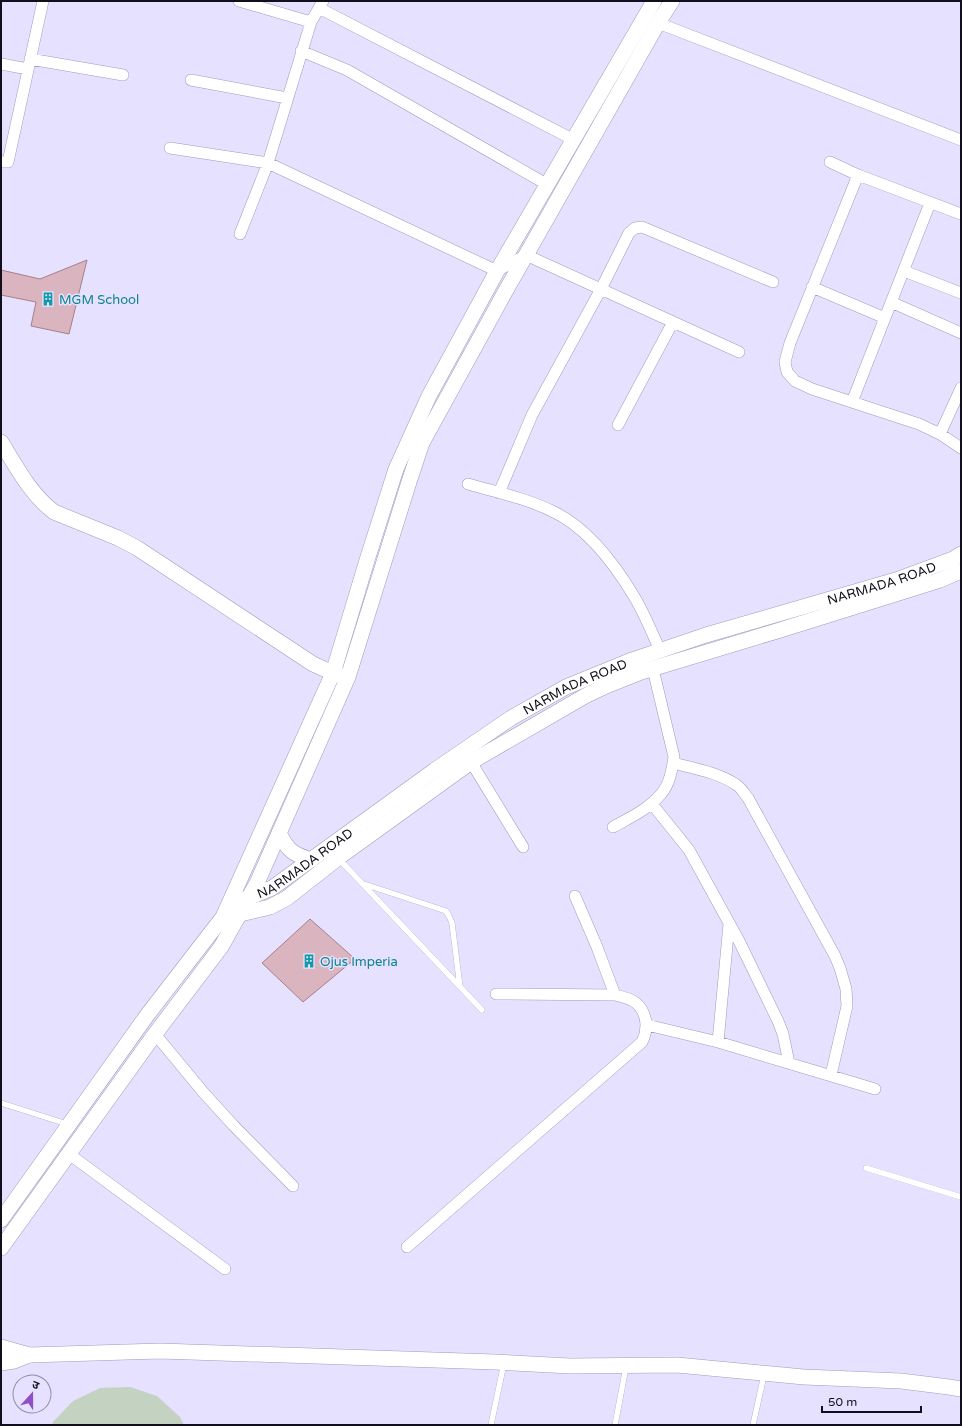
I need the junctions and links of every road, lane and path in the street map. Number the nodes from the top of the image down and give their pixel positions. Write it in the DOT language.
graph roads {
  1 [pos="43,1"];
  2 [pos="239,1"];
  3 [pos="654,1"];
  4 [pos="672,1"];
  5 [pos="321,4"];
  6 [pos="311,22"];
  7 [pos="658,23"];
  8 [pos="301,51"];
  9 [pos="1,64"];
  10 [pos="29,64"];
  11 [pos="123,75"];
  12 [pos="191,80"];
  13 [pos="287,98"];
  14 [pos="574,140"];
  15 [pos="961,140"];
  16 [pos="170,148"];
  17 [pos="1,162"];
  18 [pos="830,162"];
  19 [pos="268,163"];
  20 [pos="858,175"];
  21 [pos="548,186"];
  22 [pos="930,202"];
  23 [pos="961,214"];
  24 [pos="240,234"];
  25 [pos="526,255"];
  26 [pos="904,270"];
  27 [pos="497,271"];
  28 [pos="773,282"];
  29 [pos="812,287"];
  30 [pos="600,289"];
  31 [pos="961,293"];
  32 [pos="891,302"];
  33 [pos="885,318"];
  34 [pos="673,322"];
  35 [pos="961,333"];
  36 [pos="739,352"];
  37 [pos="961,388"];
  38 [pos="852,402"];
  39 [pos="618,425"];
  40 [pos="940,434"];
  41 [pos="1,442"];
  42 [pos="961,448"];
  43 [pos="468,484"];
  44 [pos="499,493"];
  45 [pos="961,554"];
  46 [pos="961,571"];
  47 [pos="660,650"];
  48 [pos="653,669"];
  49 [pos="333,673"];
  50 [pos="348,678"];
  51 [pos="471,762"];
  52 [pos="673,763"];
  53 [pos="652,804"];
  54 [pos="613,827"];
  55 [pos="279,833"];
  56 [pos="524,847"];
  57 [pos="338,858"];
  58 [pos="311,860"];
  59 [pos="362,883"];
  60 [pos="576,896"];
  61 [pos="248,899"];
  62 [pos="230,901"];
  63 [pos="239,915"];
  64 [pos="223,916"];
  65 [pos="729,923"];
  66 [pos="460,987"];
  67 [pos="496,994"];
  68 [pos="615,995"];
  69 [pos="482,1010"];
  70 [pos="646,1025"];
  71 [pos="155,1034"];
  72 [pos="718,1042"];
  73 [pos="789,1063"];
  74 [pos="831,1076"];
  75 [pos="875,1089"];
  76 [pos="1,1103"];
  77 [pos="70,1125"];
  78 [pos="69,1154"];
  79 [pos="866,1168"];
  80 [pos="293,1186"];
  81 [pos="961,1197"];
  82 [pos="1,1220"];
  83 [pos="407,1247"];
  84 [pos="1,1248"];
  85 [pos="225,1269"];
  86 [pos="1,1347"];
  87 [pos="29,1355"];
  88 [pos="1,1363"];
  89 [pos="504,1363"];
  90 [pos="626,1367"];
  91 [pos="764,1374"];
  92 [pos="961,1389"];
  93 [pos="491,1425"];
  94 [pos="615,1425"];
  95 [pos="752,1425"];
  1 -- 10 [label="street"];
  2 -- 6 [label="street"];
  3 -- 14 [label="street"];
  4 -- 7 [label="street"];
  5 -- 6 [label="street"];
  5 -- 14 [label="street"];
  6 -- 8 [label="street"];
  7 -- 15 [label="street"];
  7 -- 25 [label="street"];
  8 -- 13 [label="street"];
  8 -- 21 [label="street"];
  9 -- 10 [label="street"];
  10 -- 11 [label="street"];
  10 -- 17 [label="street"];
  12 -- 13 [label="street"];
  13 -- 19 [label="street"];
  14 -- 21 [label="street"];
  16 -- 19 [label="street"];
  18 -- 20 [label="street"];
  19 -- 24 [label="street"];
  19 -- 27 [label="street"];
  20 -- 22 [label="street"];
  20 -- 29 [label="street"];
  21 -- 27 [label="street"];
  22 -- 23 [label="street"];
  22 -- 26 [label="street"];
  25 -- 27 [label="street"];
  25 -- 30 [label="street"];
  25 -- 50 [label="street"];
  26 -- 31 [label="street"];
  26 -- 32 [label="street"];
  27 -- 49 [label="street"];
  28 -- 30 [label="street"];
  29 -- 33 [label="street"];
  29 -- 38 [label="street"];
  30 -- 34 [label="street"];
  30 -- 44 [label="street"];
  32 -- 33 [label="street"];
  32 -- 35 [label="street"];
  33 -- 38 [label="street"];
  34 -- 36 [label="street"];
  34 -- 39 [label="street"];
  37 -- 40 [label="street"];
  38 -- 40 [label="street"];
  40 -- 42 [label="street"];
  41 -- 49 [label="street"];
  43 -- 44 [label="street"];
  44 -- 47 [label="street"];
  45 -- 47 [label="street, NARMADA ROAD"];
  46 -- 48 [label="street"];
  47 -- 58 [label="street, NARMADA ROAD"];
  48 -- 51 [label="street"];
  48 -- 52 [label="street"];
  49 -- 50 [label="street"];
  49 -- 62 [label="street"];
  50 -- 55 [label="street"];
  51 -- 56 [label="street"];
  51 -- 57 [label="street"];
  52 -- 53 [label="street"];
  52 -- 74 [label="street"];
  53 -- 54 [label="street"];
  53 -- 65 [label="street"];
  55 -- 58 [label="street"];
  55 -- 61 [label="street"];
  57 -- 59 [label="lane"];
  57 -- 63 [label="street"];
  58 -- 61 [label="street, NARMADA ROAD"];
  59 -- 66 [label="lane"];
  59 -- 66 [label="lane"];
  60 -- 68 [label="street"];
  61 -- 62 [label="street, NARMADA ROAD"];
  61 -- 63 [label="street"];
  62 -- 64 [label="street"];
  63 -- 64 [label="street"];
  63 -- 71 [label="street"];
  64 -- 77 [label="street"];
  65 -- 72 [label="street"];
  65 -- 73 [label="street"];
  66 -- 69 [label="lane"];
  67 -- 68 [label="street"];
  68 -- 70 [label="street"];
  70 -- 72 [label="street"];
  70 -- 83 [label="street"];
  71 -- 78 [label="street"];
  71 -- 80 [label="street"];
  72 -- 73 [label="street"];
  73 -- 74 [label="street"];
  74 -- 75 [label="street"];
  76 -- 77 [label="lane"];
  77 -- 82 [label="street"];
  78 -- 84 [label="street"];
  78 -- 85 [label="street"];
  79 -- 81 [label="lane"];
  86 -- 87 [label="street"];
  87 -- 88 [label="street"];
  87 -- 89 [label="street"];
  89 -- 90 [label="street"];
  89 -- 93 [label="lane"];
  90 -- 91 [label="street"];
  90 -- 94 [label="lane"];
  91 -- 92 [label="street"];
  91 -- 95 [label="lane"];
}
